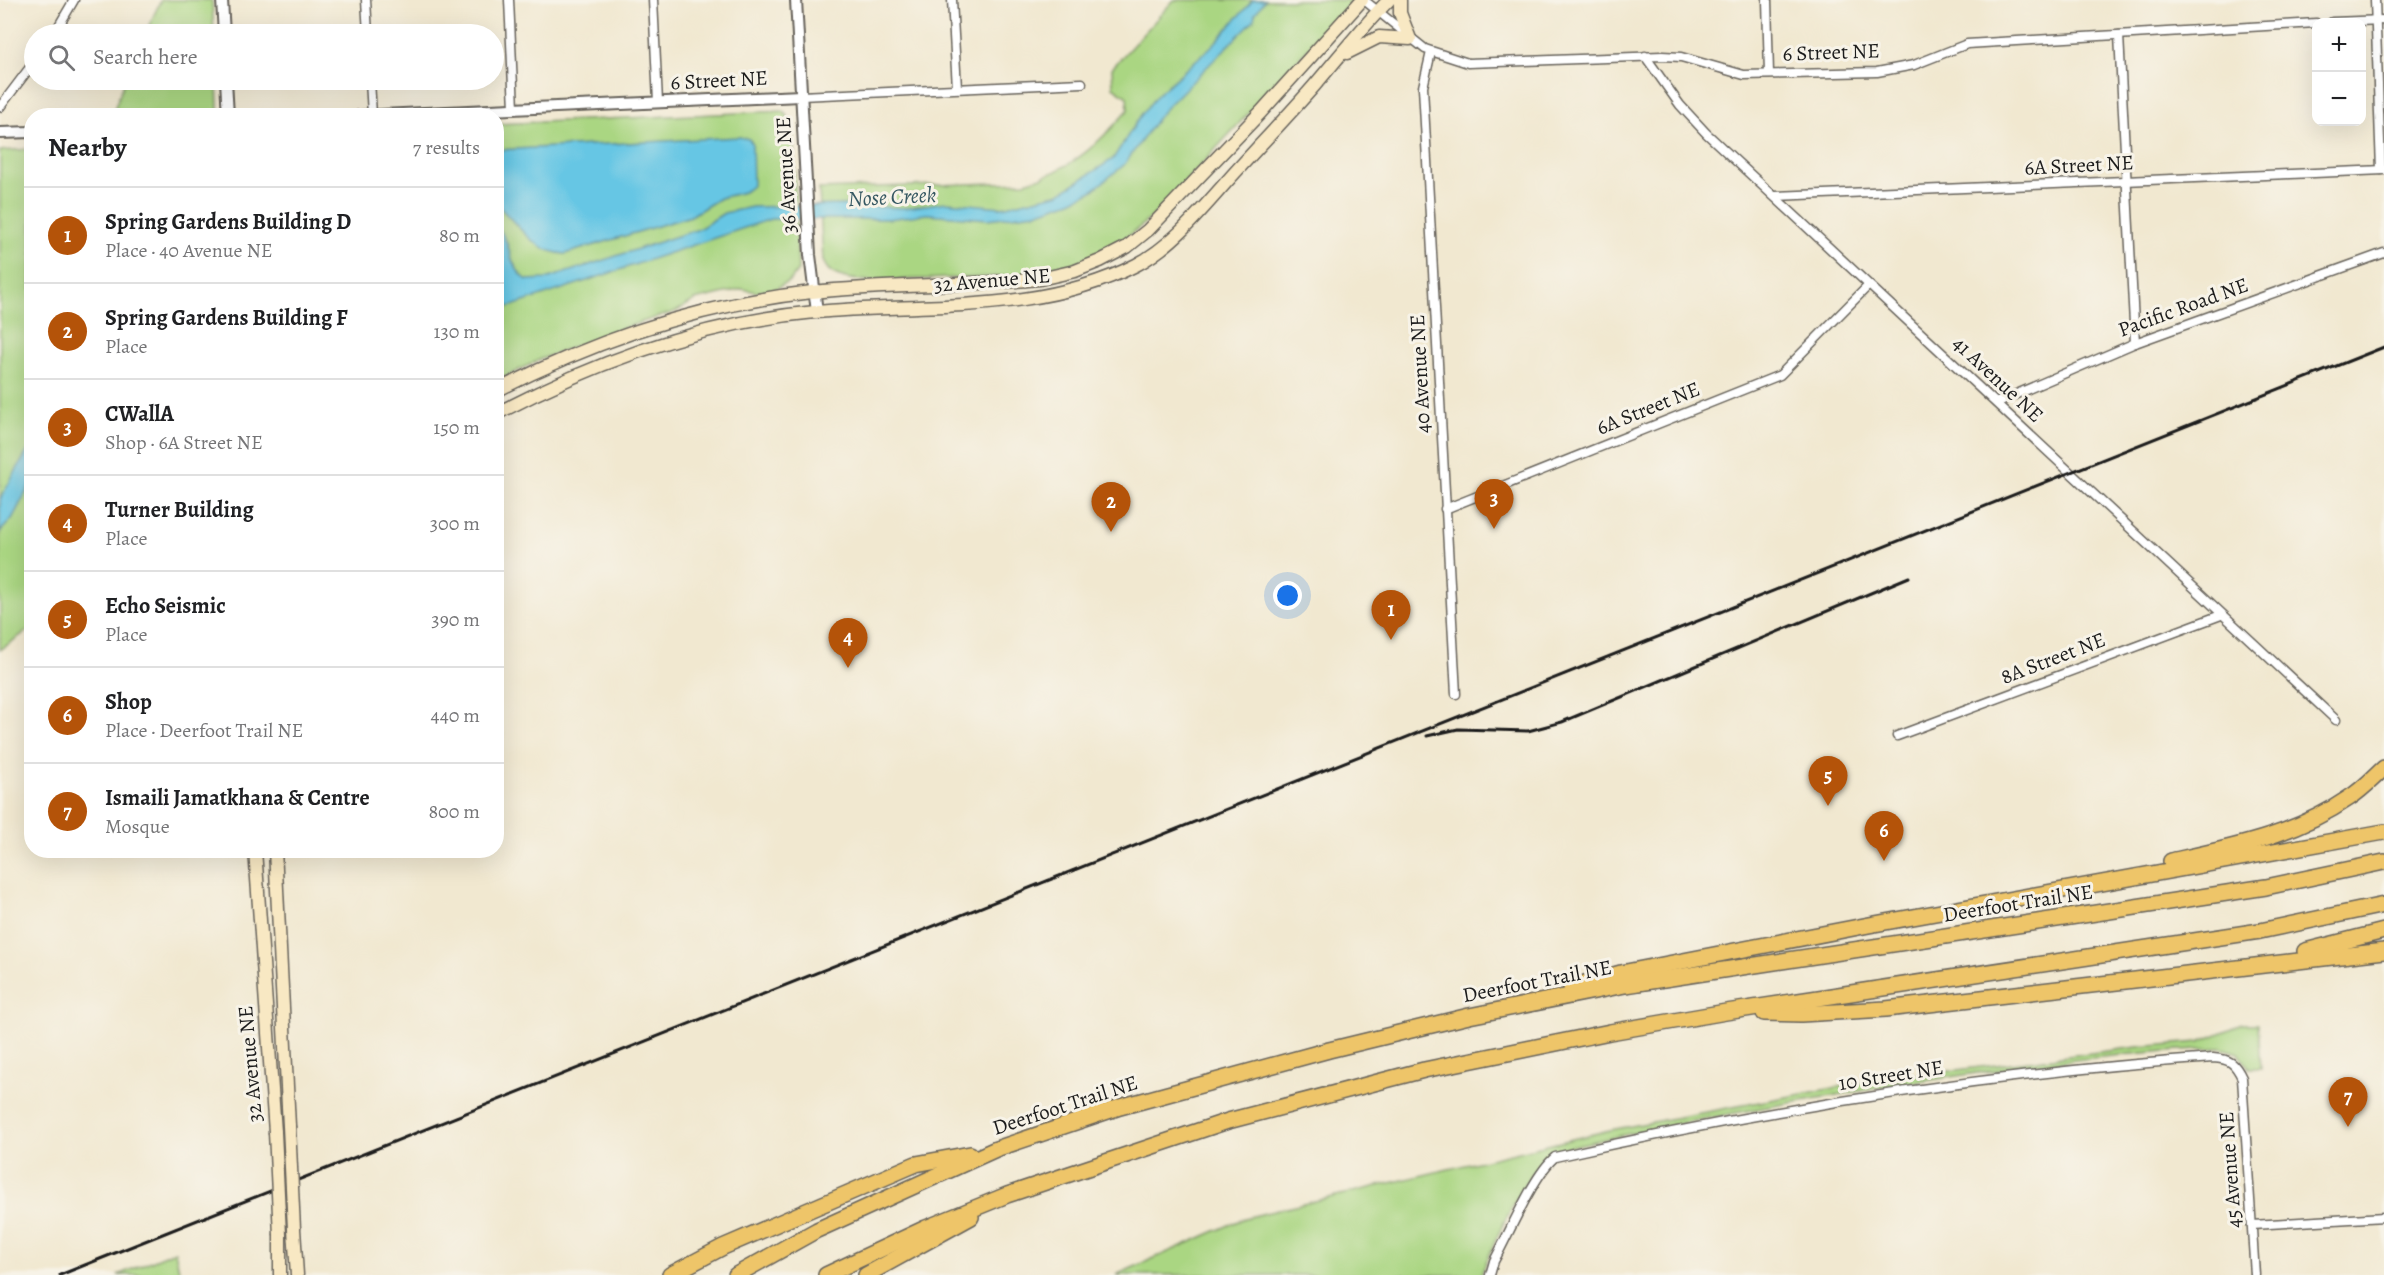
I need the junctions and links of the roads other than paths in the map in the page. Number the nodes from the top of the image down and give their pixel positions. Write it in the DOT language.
graph roads {
  1 [pos="74,0"];
  2 [pos="222,0"];
  3 [pos="366,0"];
  4 [pos="509,0"];
  5 [pos="653,0"];
  6 [pos="796,0"];
  7 [pos="952,0"];
  8 [pos="1363,0"];
  9 [pos="1389,0"];
  10 [pos="1400,0"];
  11 [pos="1767,0"];
  12 [pos="2375,0"];
  13 [pos="1377,12"];
  14 [pos="2380,20"];
  15 [pos="2312,23"];
  16 [pos="60,24"];
  17 [pos="223,24"];
  18 [pos="367,24"];
  19 [pos="2119,34"];
  20 [pos="1410,39"];
  21 [pos="1431,52"];
  22 [pos="1646,56"];
  23 [pos="1338,58"];
  24 [pos="1769,74"];
  25 [pos="24,75"];
  26 [pos="1082,82"];
  27 [pos="957,88"];
  28 [pos="227,90"];
  29 [pos="371,90"];
  30 [pos="801,96"];
  31 [pos="658,102"];
  32 [pos="0,107"];
  33 [pos="228,108"];
  34 [pos="372,108"];
  35 [pos="504,108"];
  36 [pos="514,108"];
  37 [pos="24,132"];
  38 [pos="0,133"];
  39 [pos="2382,170"];
  40 [pos="2127,181"];
  41 [pos="1776,196"];
  42 [pos="2384,253"];
  43 [pos="1869,285"];
  44 [pos="814,292"];
  45 [pos="817,312"];
  46 [pos="2135,342"];
  47 [pos="504,388"];
  48 [pos="1998,402"];
  49 [pos="504,410"];
  50 [pos="1445,509"];
  51 [pos="2221,615"];
  52 [pos="1456,694"];
  53 [pos="2336,720"];
  54 [pos="1897,736"];
  55 [pos="2384,768"];
  56 [pos="2384,782"];
  57 [pos="2355,794"];
  58 [pos="2384,832"];
  59 [pos="255,858"];
  60 [pos="275,858"];
  61 [pos="2384,862"];
  62 [pos="2059,889"];
  63 [pos="2384,905"];
  64 [pos="2384,931"];
  65 [pos="2384,951"];
  66 [pos="2256,964"];
  67 [pos="1726,1012"];
  68 [pos="1469,1016"];
  69 [pos="2235,1064"];
  70 [pos="996,1149"];
  71 [pos="1007,1195"];
  72 [pos="2384,1217"];
  73 [pos="2252,1225"];
  74 [pos="280,1275"];
  75 [pos="297,1275"];
  76 [pos="670,1275"];
  77 [pos="736,1275"];
  78 [pos="826,1275"];
  79 [pos="866,1275"];
  80 [pos="1490,1275"];
  81 [pos="2255,1275"];
  1 -- 16 [label="street"];
  2 -- 17 [label="street"];
  3 -- 18 [label="street"];
  4 -- 36 [label="street"];
  5 -- 31 [label="street"];
  6 -- 30 [label="street, 36 Avenue NE"];
  7 -- 27 [label="street"];
  8 -- 13 [label="street, 6 Street NE"];
  8 -- 44 [label="main road, 32 Avenue NE"];
  9 -- 13 [label="main road, 32 Avenue NE"];
  10 -- 20 [label="main road"];
  11 -- 24 [label="street"];
  12 -- 14 [label="street"];
  13 -- 20 [label="street, 6 Street NE"];
  13 -- 23 [label="main road, 32 Avenue NE"];
  14 -- 39 [label="street"];
  15 -- 19 [label="street, 6 Street NE"];
  19 -- 24 [label="street, 6 Street NE"];
  19 -- 40 [label="street"];
  20 -- 21 [label="street, 6 Street NE"];
  20 -- 23 [label="main road"];
  21 -- 22 [label="street, 6 Street NE"];
  21 -- 50 [label="street, 40 Avenue NE"];
  22 -- 24 [label="street, 6 Street NE"];
  22 -- 41 [label="street, 41 Avenue NE"];
  23 -- 45 [label="main road, 32 Avenue NE"];
  25 -- 32 [label="street"];
  26 -- 27 [label="street, 6 Street NE"];
  27 -- 30 [label="street, 6 Street NE"];
  28 -- 33 [label="street"];
  29 -- 34 [label="street"];
  30 -- 31 [label="street, 6 Street NE"];
  30 -- 44 [label="street, 36 Avenue NE"];
  31 -- 36 [label="street, 6 Street NE"];
  35 -- 36 [label="street, 6 Street NE"];
  37 -- 38 [label="street"];
  39 -- 40 [label="street, 6A Street NE"];
  40 -- 41 [label="street, 6A Street NE"];
  40 -- 46 [label="street"];
  41 -- 43 [label="street, 41 Avenue NE"];
  42 -- 46 [label="street, Pacific Road NE"];
  43 -- 48 [label="street, 41 Avenue NE"];
  43 -- 50 [label="street, 6A Street NE"];
  44 -- 45 [label="street, 36 Avenue NE"];
  44 -- 47 [label="main road, 32 Avenue NE"];
  45 -- 49 [label="main road, 32 Avenue NE"];
  46 -- 48 [label="street, Pacific Road NE"];
  48 -- 51 [label="street, 41 Avenue NE"];
  50 -- 52 [label="street, 40 Avenue NE"];
  51 -- 53 [label="street, 41 Avenue NE"];
  51 -- 54 [label="street, 8A Street NE"];
  55 -- 57 [label="highway"];
  56 -- 57 [label="highway"];
  57 -- 62 [label="highway"];
  58 -- 62 [label="highway"];
  59 -- 74 [label="main road, 32 Avenue NE, bridge"];
  60 -- 75 [label="main road, 32 Avenue NE, bridge"];
  61 -- 68 [label="highway, Deerfoot Trail NE"];
  62 -- 68 [label="highway"];
  63 -- 67 [label="highway"];
  64 -- 66 [label="highway"];
  65 -- 66 [label="highway"];
  66 -- 67 [label="highway"];
  67 -- 71 [label="highway"];
  68 -- 70 [label="highway, Deerfoot Trail NE"];
  69 -- 73 [label="street, 45 Avenue NE"];
  69 -- 80 [label="street, 10 Street NE"];
  70 -- 76 [label="highway"];
  70 -- 77 [label="highway, Deerfoot Trail NE"];
  71 -- 78 [label="highway"];
  71 -- 79 [label="highway"];
  72 -- 73 [label="street"];
  73 -- 81 [label="street, 45 Avenue NE"];
}
